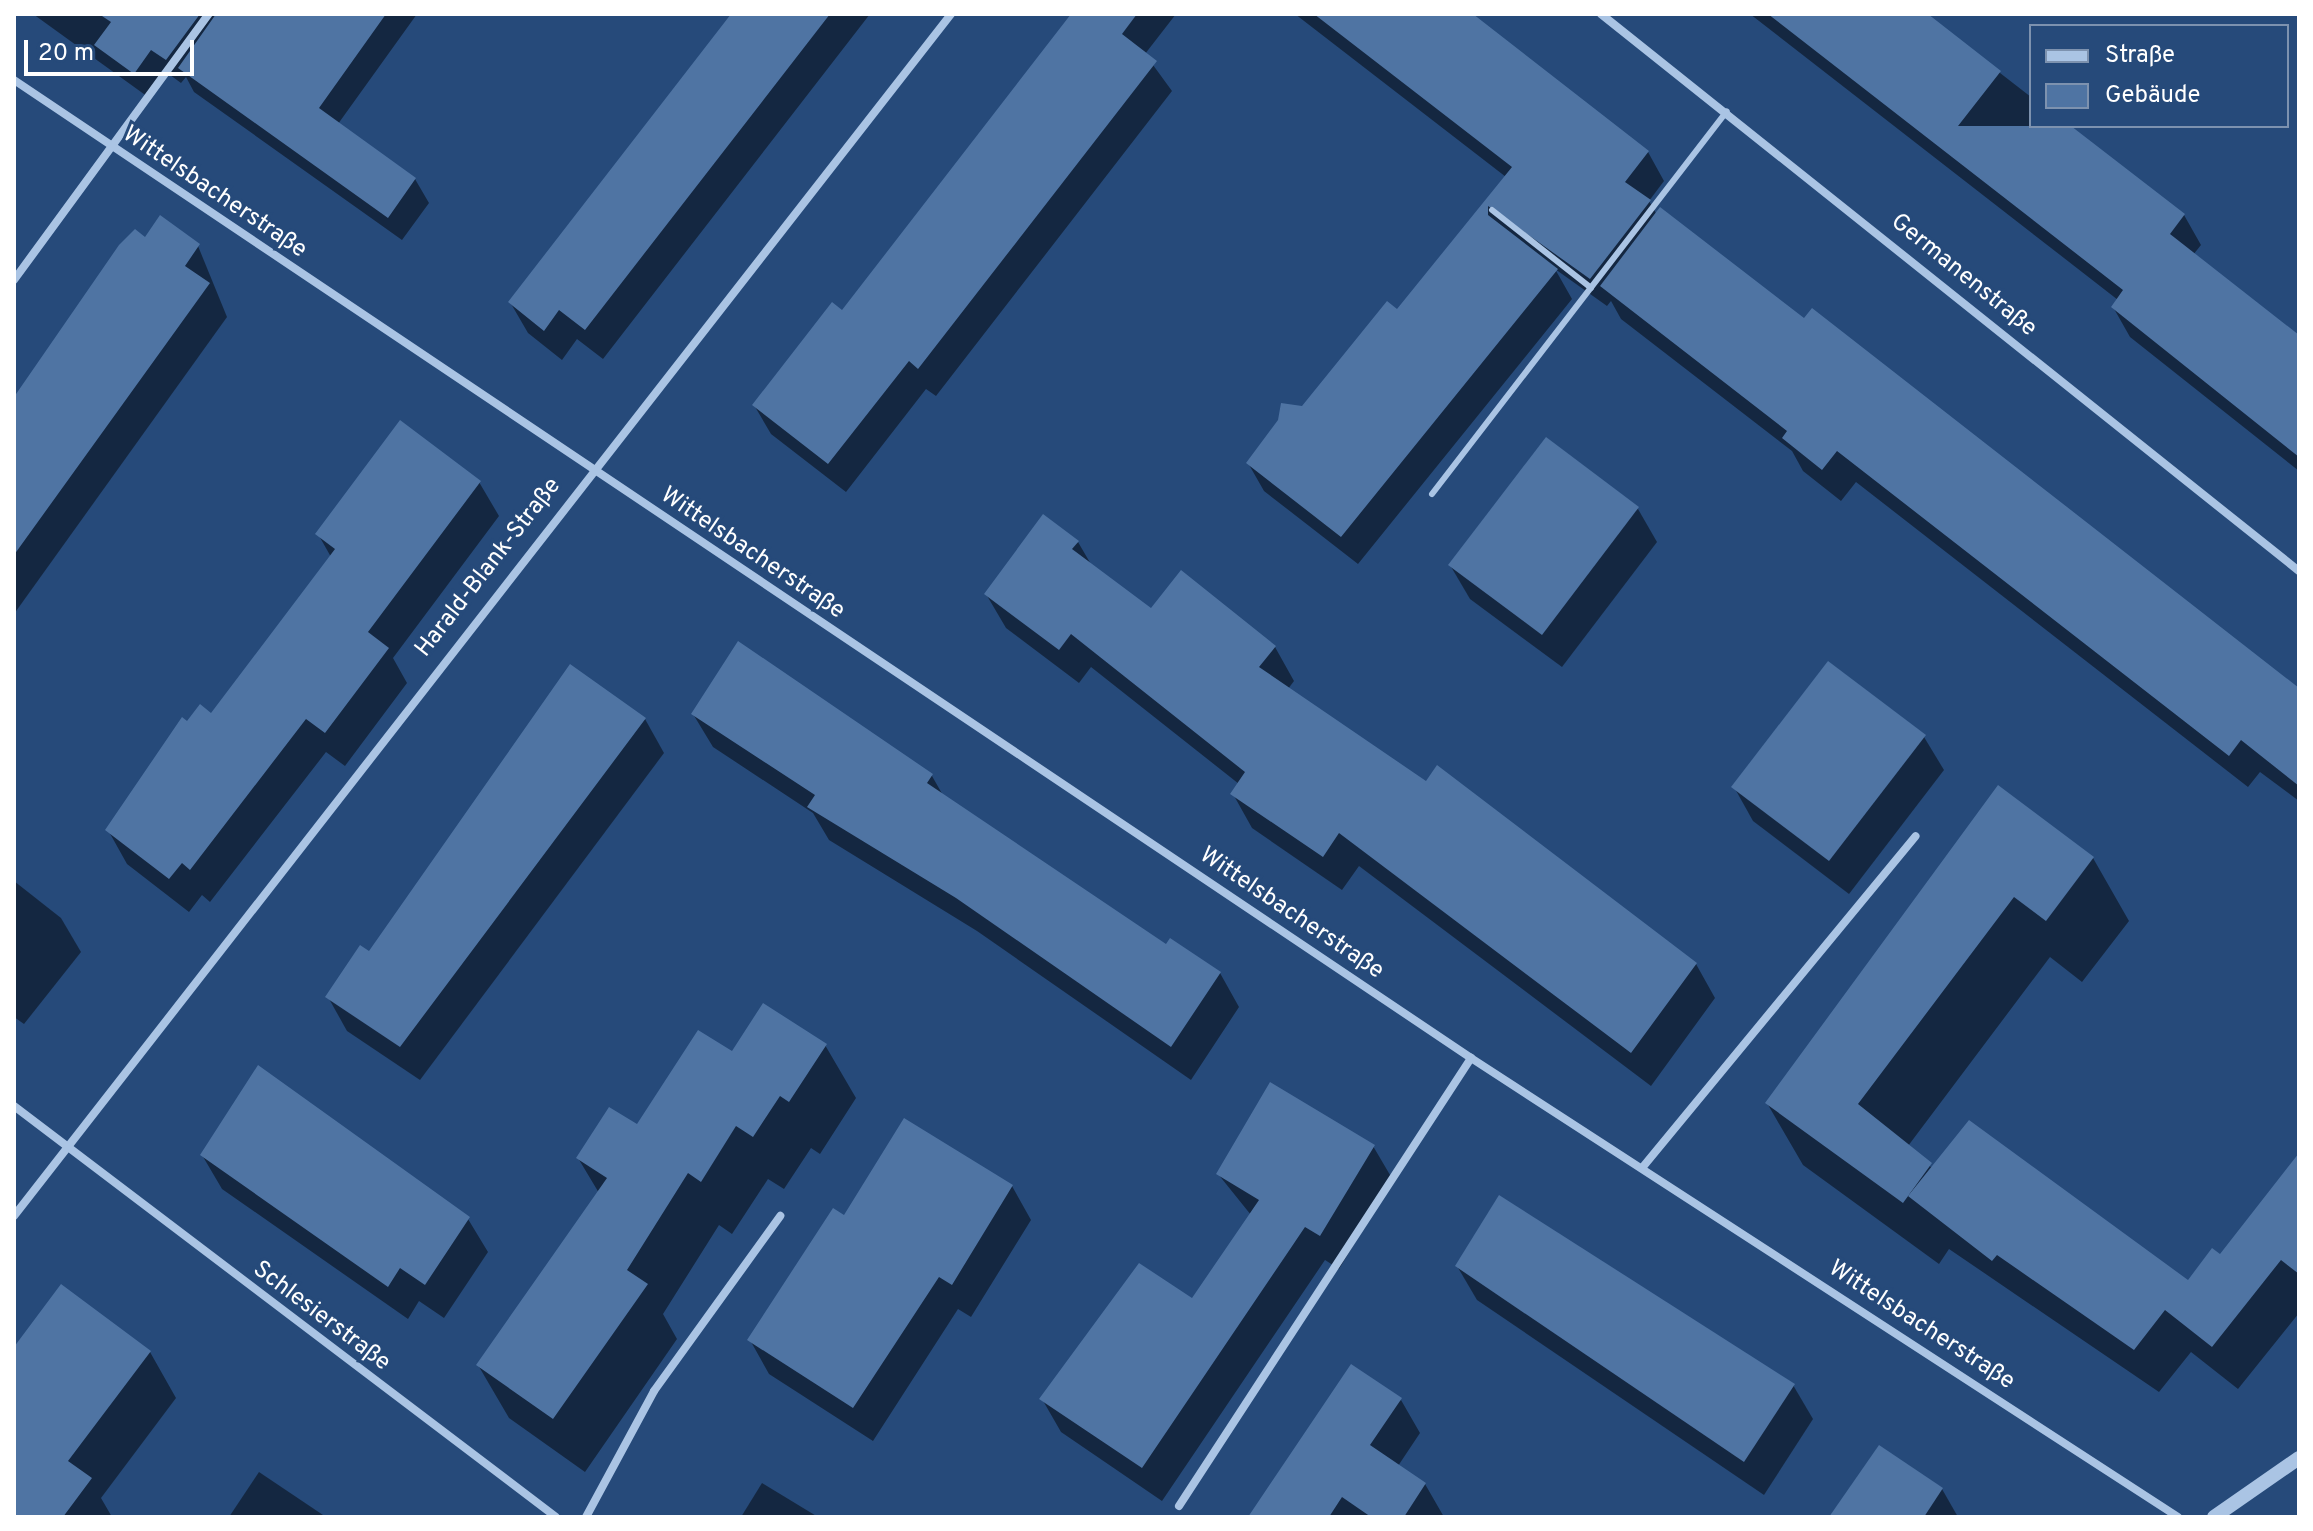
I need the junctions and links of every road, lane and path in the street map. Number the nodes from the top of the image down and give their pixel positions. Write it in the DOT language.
graph roads {
  1 [pos="209,14"];
  2 [pos="951,14"];
  3 [pos="1601,14"];
  4 [pos="14,80"];
  5 [pos="1727,111"];
  6 [pos="112,149"];
  7 [pos="1492,210"];
  8 [pos="14,280"];
  9 [pos="1591,288"];
  10 [pos="590,470"];
  11 [pos="1432,494"];
  12 [pos="2299,571"];
  13 [pos="1916,836"];
  14 [pos="1471,1058"];
  15 [pos="14,1106"];
  16 [pos="63,1148"];
  17 [pos="1642,1168"];
  18 [pos="14,1216"];
  19 [pos="780,1216"];
  20 [pos="2299,1458"];
  21 [pos="1179,1506"];
  22 [pos="556,1517"];
  23 [pos="586,1517"];
  24 [pos="2178,1517"];
  25 [pos="2214,1517"];
  1 -- 6 [label="street"];
  2 -- 10 [label="street, Harald-Blank-Straße"];
  3 -- 5 [label="street, Germanenstraße"];
  4 -- 6 [label="street, Wittelsbacherstraße"];
  5 -- 9 [label="lane"];
  5 -- 12 [label="street, Germanenstraße"];
  6 -- 8 [label="street"];
  6 -- 10 [label="street, Wittelsbacherstraße"];
  7 -- 9 [label="lane"];
  9 -- 11 [label="lane"];
  10 -- 14 [label="street, Wittelsbacherstraße"];
  10 -- 16 [label="street, Harald-Blank-Straße"];
  13 -- 17 [label="street"];
  14 -- 17 [label="street, Wittelsbacherstraße"];
  14 -- 21 [label="street"];
  15 -- 16 [label="street, Schlesierstraße"];
  16 -- 18 [label="street"];
  16 -- 22 [label="street, Schlesierstraße"];
  17 -- 24 [label="street, Wittelsbacherstraße"];
  19 -- 23 [label="street"];
  20 -- 25 [label="street"];
}
